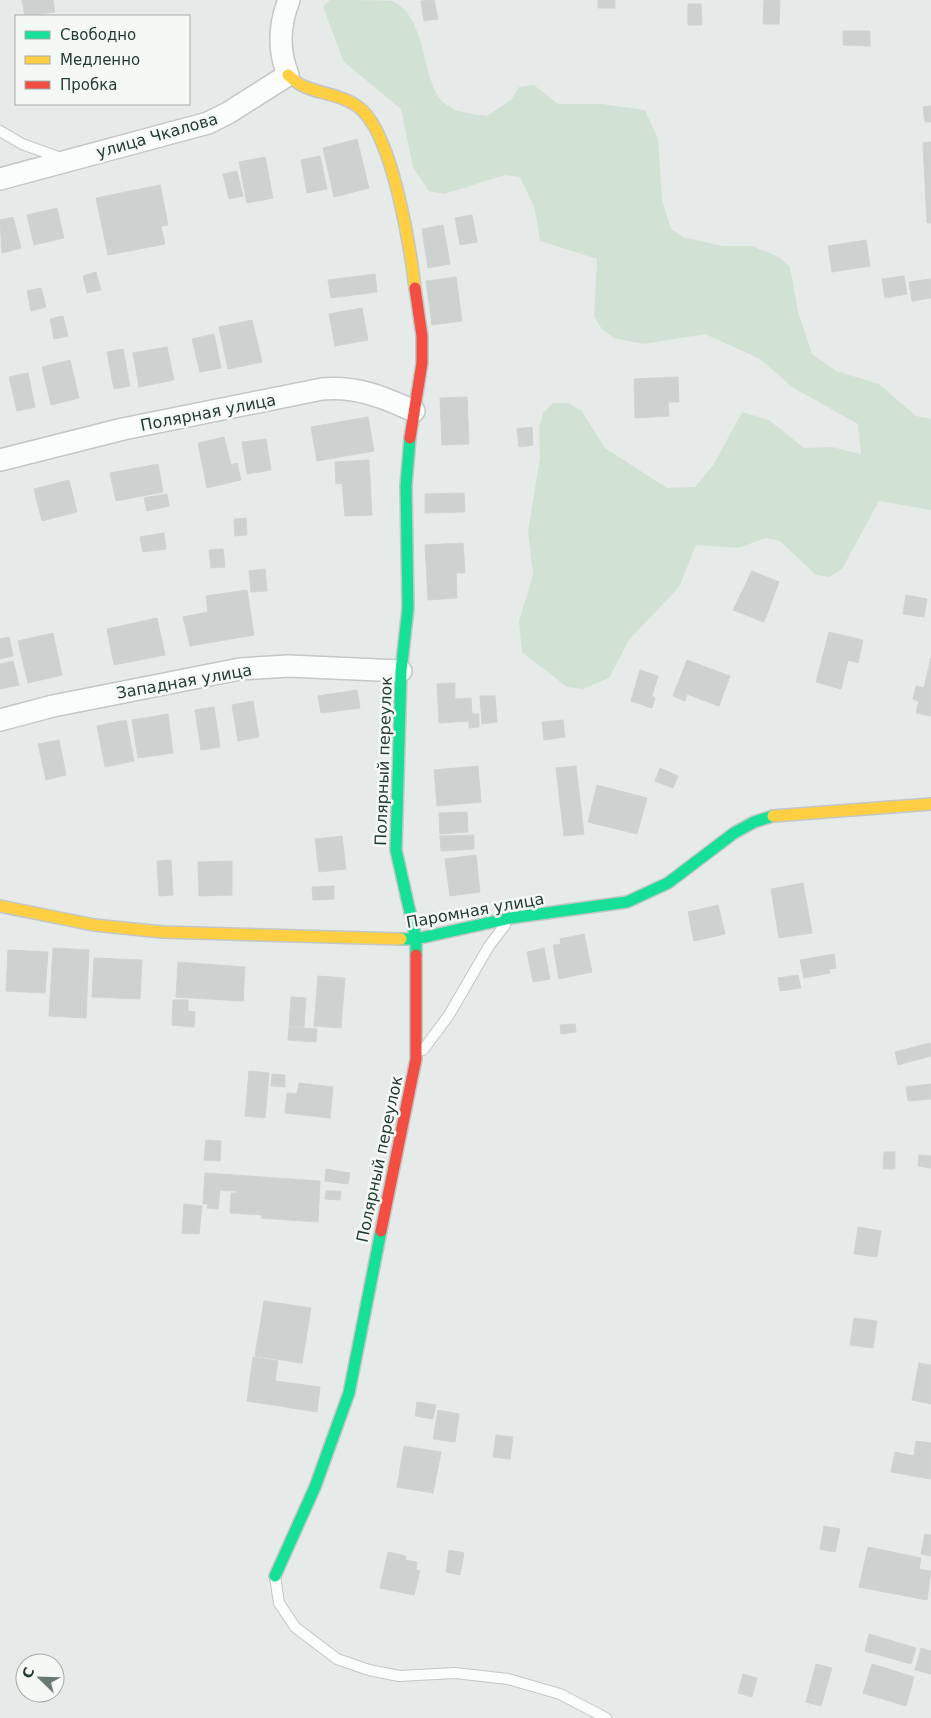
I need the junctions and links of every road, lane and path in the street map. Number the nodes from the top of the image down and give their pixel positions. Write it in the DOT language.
graph roads {
  1 [pos="289,0"];
  2 [pos="288,74"];
  3 [pos="0,132"];
  4 [pos="69,160"];
  5 [pos="0,179"];
  6 [pos="414,412"];
  7 [pos="0,460"];
  8 [pos="402,671"];
  9 [pos="0,720"];
  10 [pos="931,804"];
  11 [pos="0,906"];
  12 [pos="510,918"];
  13 [pos="416,939"];
  14 [pos="416,1059"];
  15 [pos="275,1576"];
  16 [pos="606,1718"];
  1 -- 2 [label="street"];
  2 -- 4 [label="street, улица Чкалова"];
  2 -- 6 [label="street, Полярный переулок"];
  3 -- 4 [label="lane"];
  4 -- 5 [label="street, улица Чкалова"];
  6 -- 7 [label="street, Полярная улица"];
  6 -- 8 [label="street, Полярный переулок"];
  8 -- 9 [label="street, Западная улица"];
  8 -- 13 [label="street, Полярный переулок"];
  10 -- 12 [label="street, Паромная улица"];
  11 -- 13 [label="street, Паромная улица"];
  12 -- 13 [label="street, Паромная улица"];
  12 -- 14 [label="lane"];
  13 -- 14 [label="street, Полярный переулок"];
  14 -- 15 [label="street, Полярный переулок"];
  15 -- 16 [label="lane"];
}
